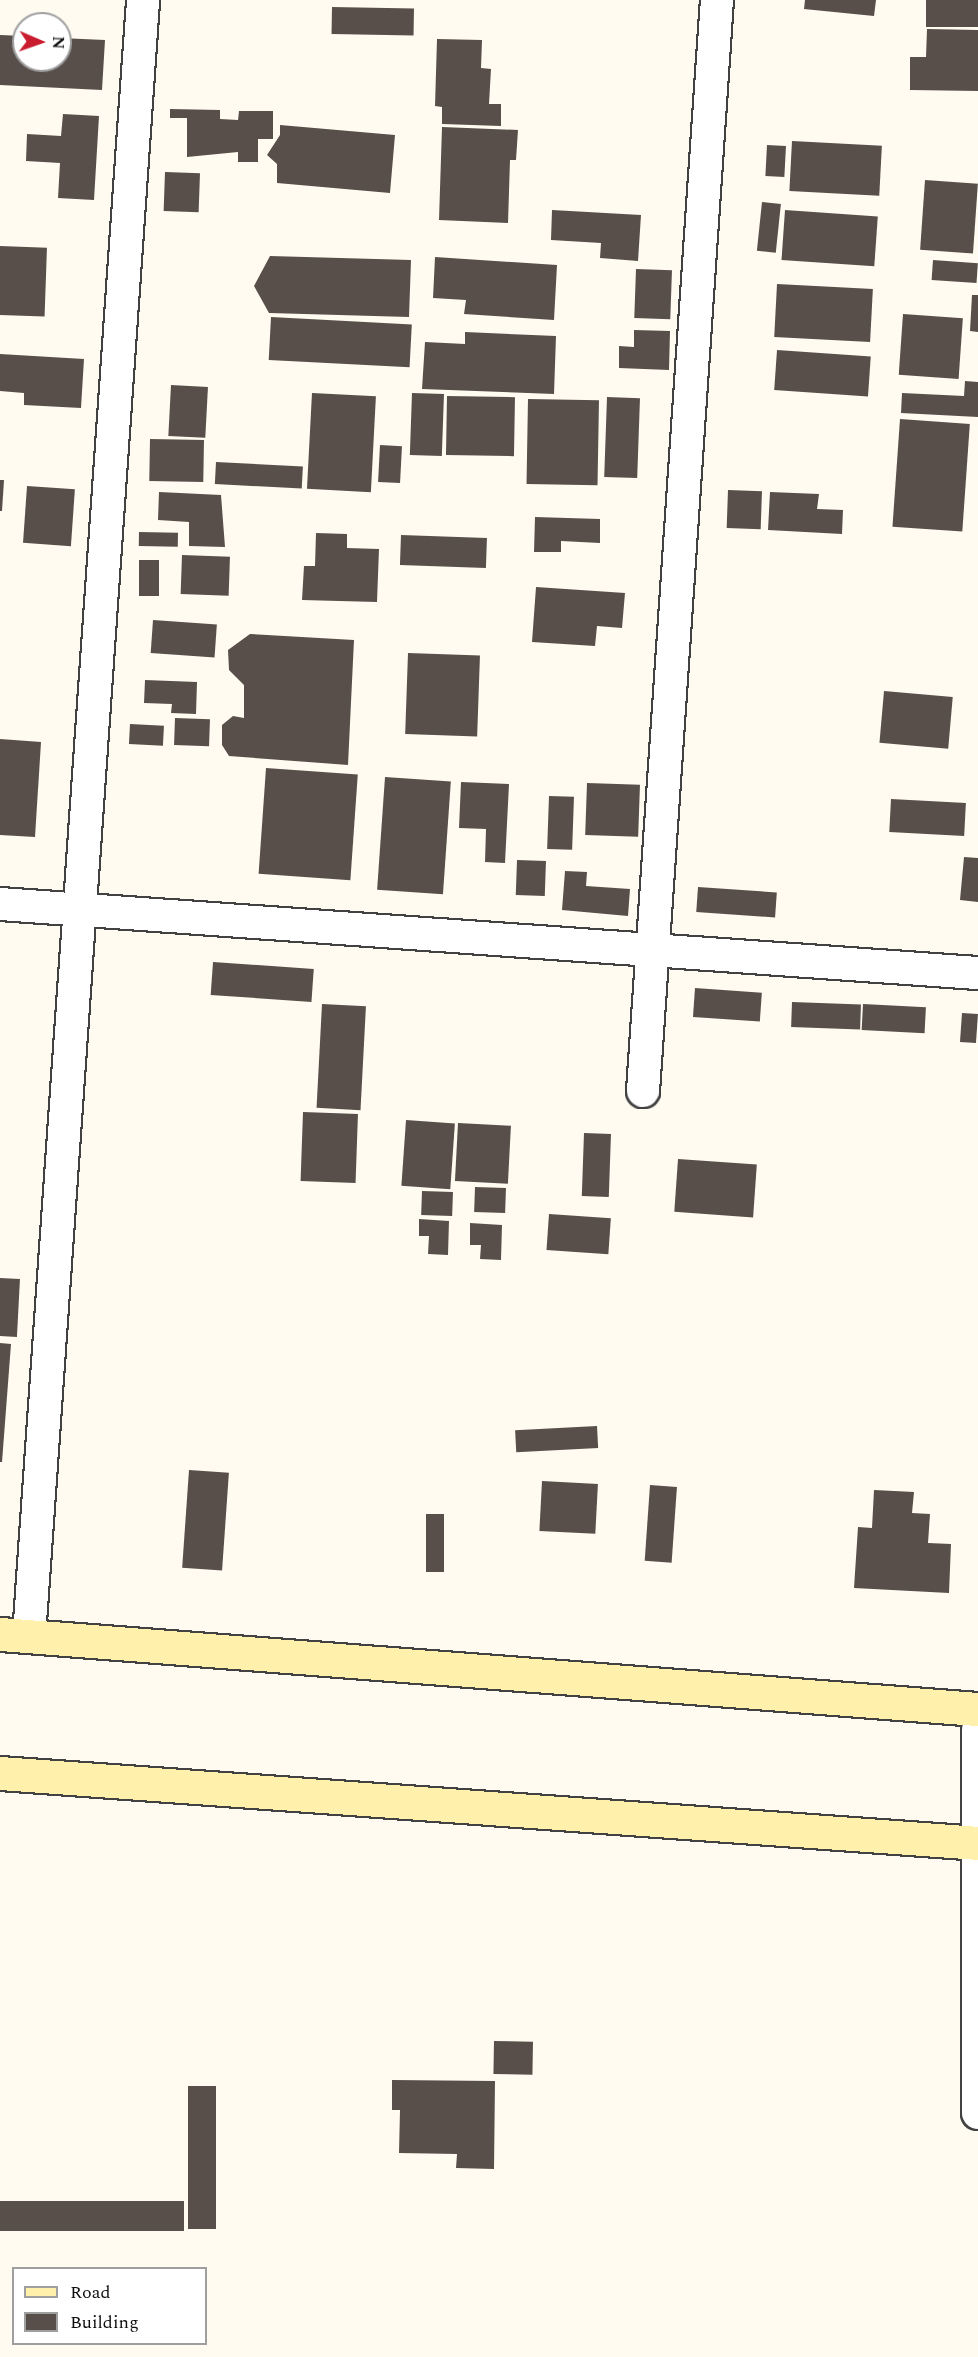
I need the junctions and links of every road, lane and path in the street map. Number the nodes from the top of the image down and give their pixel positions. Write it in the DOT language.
graph roads {
  1 [pos="143,0"];
  2 [pos="717,0"];
  3 [pos="0,904"];
  4 [pos="79,909"];
  5 [pos="653,950"];
  6 [pos="978,973"];
  7 [pos="643,1091"];
  8 [pos="14,1635"];
  9 [pos="978,1709"];
  10 [pos="978,1730"];
  11 [pos="0,1773"];
  12 [pos="976,1843"];
  13 [pos="978,2113"];
  1 -- 4 [label="street"];
  2 -- 5 [label="street"];
  3 -- 4 [label="street"];
  4 -- 5 [label="street"];
  4 -- 8 [label="street"];
  5 -- 6 [label="street"];
  5 -- 7 [label="street"];
  8 -- 9 [label="main road"];
  10 -- 12 [label="street"];
  11 -- 12 [label="main road"];
  12 -- 13 [label="street"];
}
